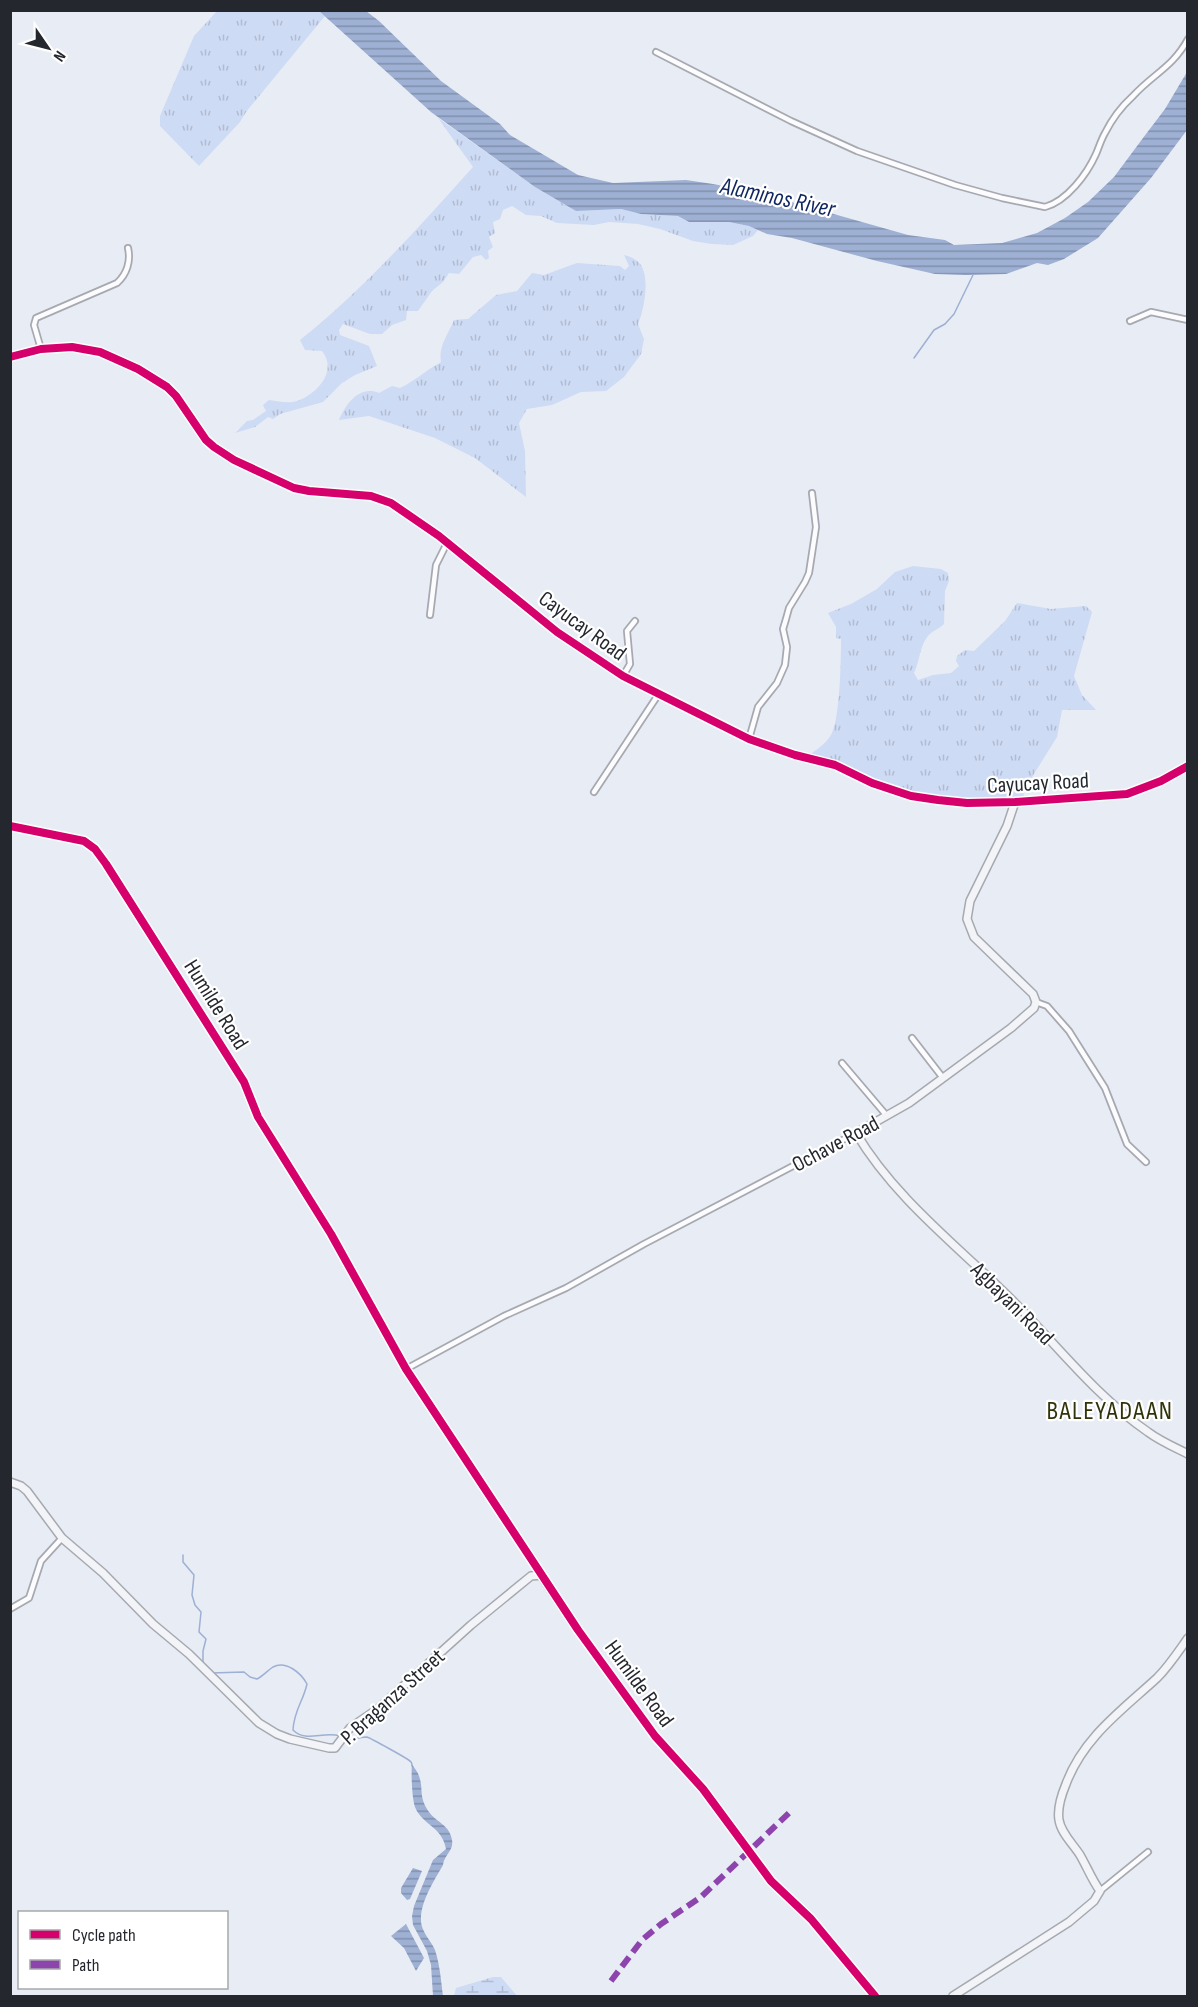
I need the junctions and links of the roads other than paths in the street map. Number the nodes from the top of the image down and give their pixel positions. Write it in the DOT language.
graph roads {
  1 [pos="1188,39"];
  2 [pos="656,52"];
  3 [pos="128,248"];
  4 [pos="1188,320"];
  5 [pos="1130,321"];
  6 [pos="41,349"];
  7 [pos="10,357"];
  8 [pos="812,493"];
  9 [pos="447,543"];
  10 [pos="430,615"];
  11 [pos="635,621"];
  12 [pos="623,676"];
  13 [pos="658,695"];
  14 [pos="749,739"];
  15 [pos="1188,766"];
  16 [pos="594,792"];
  17 [pos="1015,802"];
  18 [pos="10,826"];
  19 [pos="1036,1002"];
  20 [pos="912,1038"];
  21 [pos="842,1063"];
  22 [pos="943,1078"];
  23 [pos="887,1116"];
  24 [pos="856,1133"];
  25 [pos="1146,1162"];
  26 [pos="406,1369"];
  27 [pos="1188,1454"];
  28 [pos="10,1482"];
  29 [pos="62,1538"];
  30 [pos="540,1574"];
  31 [pos="10,1610"];
  32 [pos="1188,1638"];
  33 [pos="1148,1852"];
  34 [pos="1100,1891"];
  35 [pos="875,1996"];
  36 [pos="952,1996"];
  1 -- 2 [label="street"];
  3 -- 6 [label="street"];
  4 -- 5 [label="street"];
  6 -- 7 [label="street, Cayucay Road"];
  6 -- 9 [label="street, Cayucay Road"];
  8 -- 14 [label="street"];
  9 -- 10 [label="street"];
  9 -- 12 [label="street, Cayucay Road"];
  11 -- 12 [label="street"];
  12 -- 13 [label="street, Cayucay Road"];
  13 -- 14 [label="street, Cayucay Road"];
  13 -- 16 [label="street"];
  14 -- 17 [label="street, Cayucay Road"];
  15 -- 17 [label="street, Cayucay Road"];
  17 -- 19 [label="street"];
  18 -- 26 [label="street, Humilde Road"];
  19 -- 22 [label="street, Ochave Road"];
  19 -- 25 [label="street"];
  20 -- 22 [label="street"];
  21 -- 23 [label="street"];
  22 -- 23 [label="street, Ochave Road"];
  23 -- 24 [label="street, Ochave Road"];
  24 -- 26 [label="street, Ochave Road"];
  24 -- 27 [label="street, Agbayani Road"];
  26 -- 30 [label="street, Humilde Road"];
  28 -- 29 [label="street, P. Braganza Street"];
  29 -- 30 [label="street, P. Braganza Street"];
  29 -- 31 [label="street"];
  30 -- 35 [label="street, Humilde Road"];
  32 -- 34 [label="street"];
  33 -- 34 [label="street"];
  34 -- 36 [label="street"];
}
